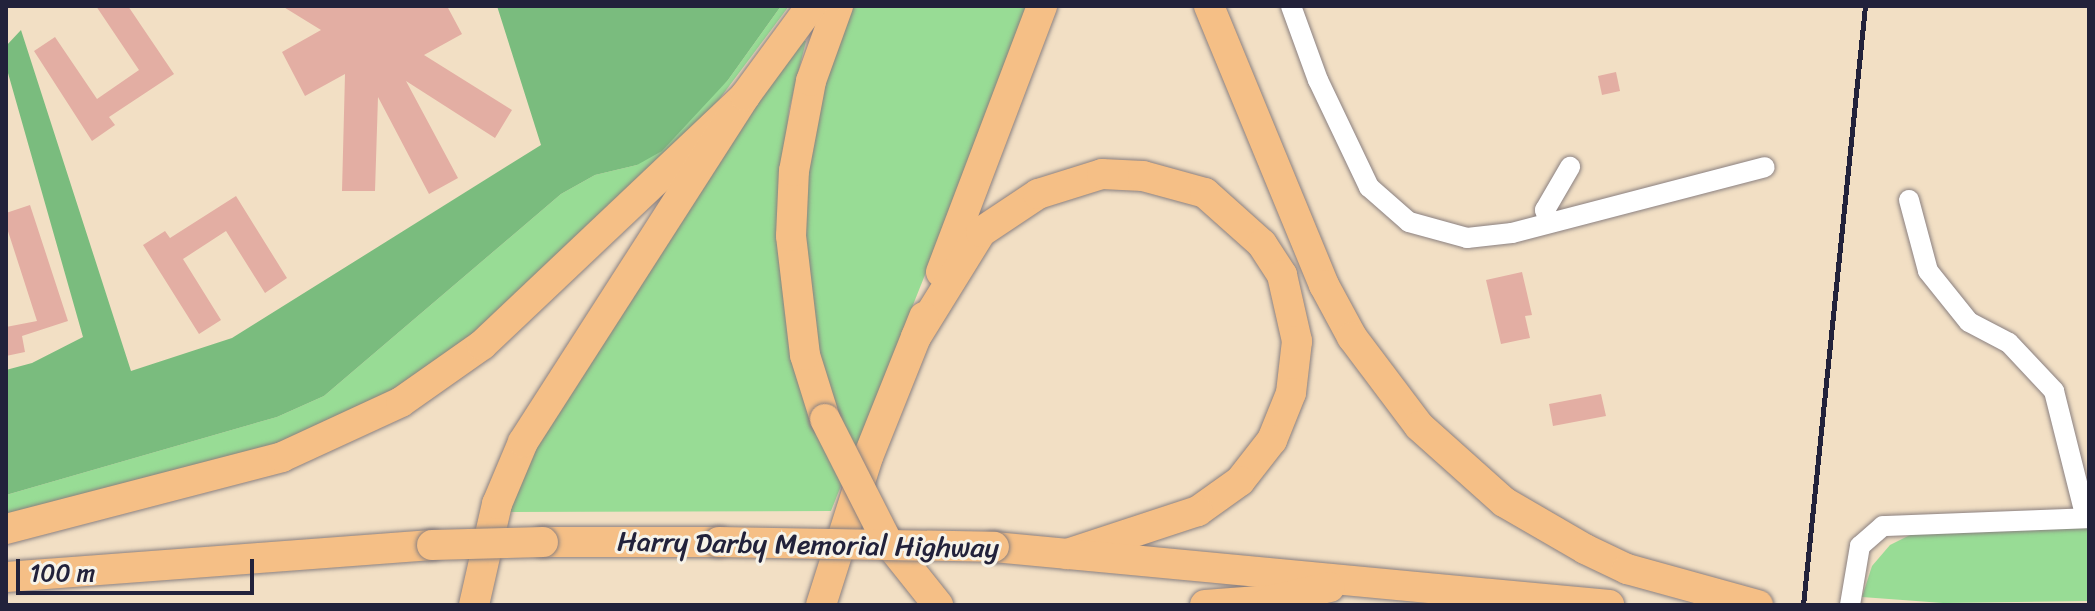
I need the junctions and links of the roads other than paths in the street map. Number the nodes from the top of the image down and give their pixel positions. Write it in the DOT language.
graph roads {
  1 [pos="811,6"];
  2 [pos="838,6"];
  3 [pos="1042,6"];
  4 [pos="1209,6"];
  5 [pos="1291,6"];
  6 [pos="745,96"];
  7 [pos="1570,167"];
  8 [pos="1765,167"];
  9 [pos="1909,200"];
  10 [pos="1550,222"];
  11 [pos="916,337"];
  12 [pos="2088,518"];
  13 [pos="6,529"];
  14 [pos="1067,554"];
  15 [pos="6,577"];
  16 [pos="1356,581"];
  17 [pos="1749,602"];
  18 [pos="474,605"];
  19 [pos="821,605"];
  20 [pos="938,605"];
  21 [pos="1205,605"];
  22 [pos="1609,605"];
  23 [pos="1850,605"];
  1 -- 6 [label="highway"];
  2 -- 20 [label="highway, bridge"];
  3 -- 11 [label="highway"];
  4 -- 17 [label="highway"];
  5 -- 10 [label="street"];
  6 -- 13 [label="highway"];
  6 -- 18 [label="highway"];
  7 -- 10 [label="street"];
  8 -- 10 [label="street"];
  9 -- 12 [label="street"];
  11 -- 14 [label="highway"];
  11 -- 19 [label="highway"];
  12 -- 23 [label="street"];
  14 -- 15 [label="highway, Harry Darby Memorial Highway, bridge"];
  14 -- 16 [label="highway, Harry Darby Memorial Highway"];
  16 -- 21 [label="highway"];
  16 -- 22 [label="highway, Harry Darby Memorial Highway"];
}
